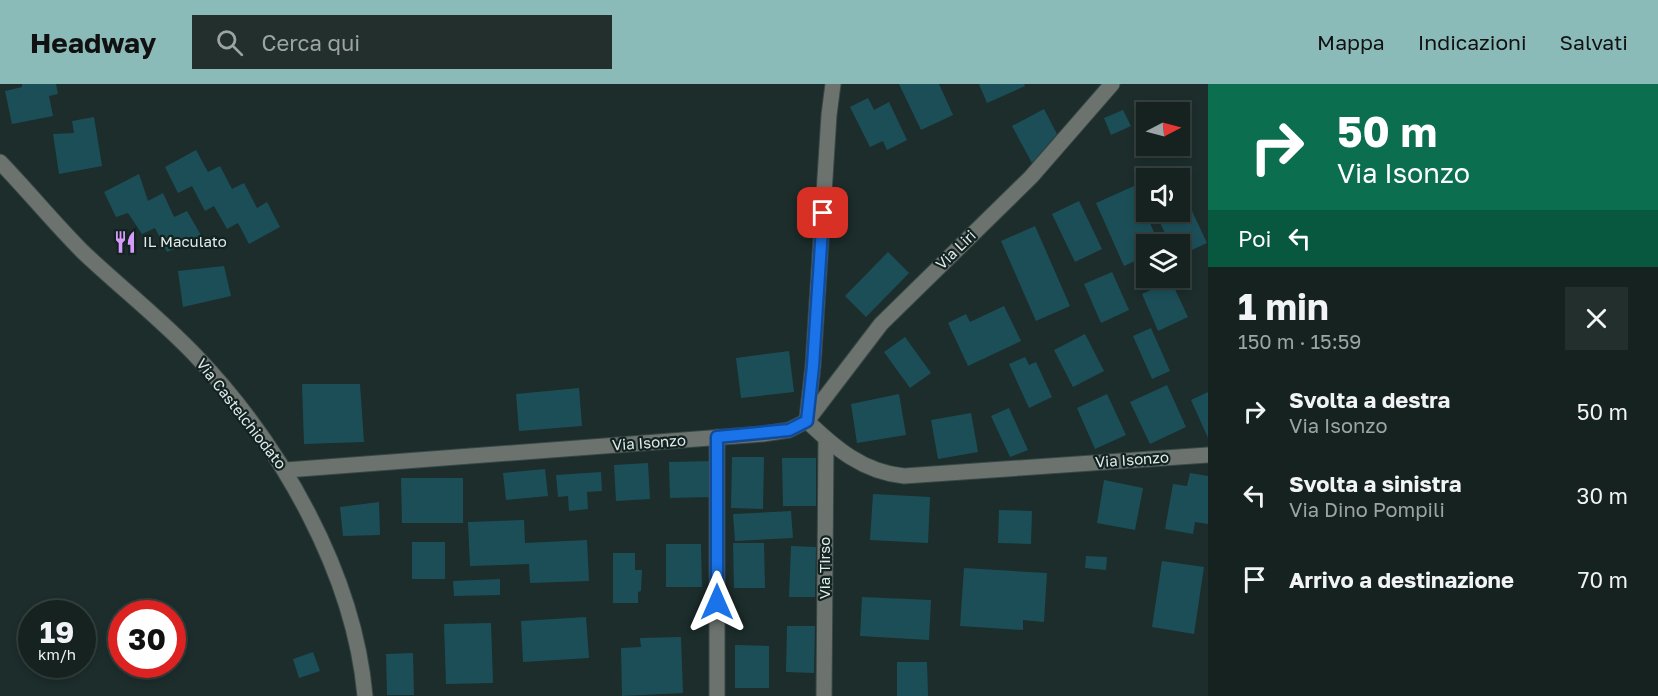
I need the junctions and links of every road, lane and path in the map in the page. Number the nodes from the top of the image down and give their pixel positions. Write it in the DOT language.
graph roads {
  1 [pos="833,84"];
  2 [pos="1112,84"];
  3 [pos="0,162"];
  4 [pos="807,421"];
  5 [pos="717,437"];
  6 [pos="826,440"];
  7 [pos="1208,455"];
  8 [pos="286,470"];
  9 [pos="365,696"];
  10 [pos="717,696"];
  11 [pos="824,696"];
  1 -- 4 [label="street"];
  2 -- 4 [label="street, Via Liri"];
  3 -- 8 [label="street, Via Castelchiodato"];
  4 -- 5 [label="street, Via Isonzo"];
  4 -- 6 [label="street, Via Isonzo"];
  5 -- 8 [label="street, Via Isonzo"];
  5 -- 10 [label="street"];
  6 -- 7 [label="street, Via Isonzo"];
  6 -- 11 [label="street, Via Tirso"];
  8 -- 9 [label="street, Via Castelchiodato"];
}
